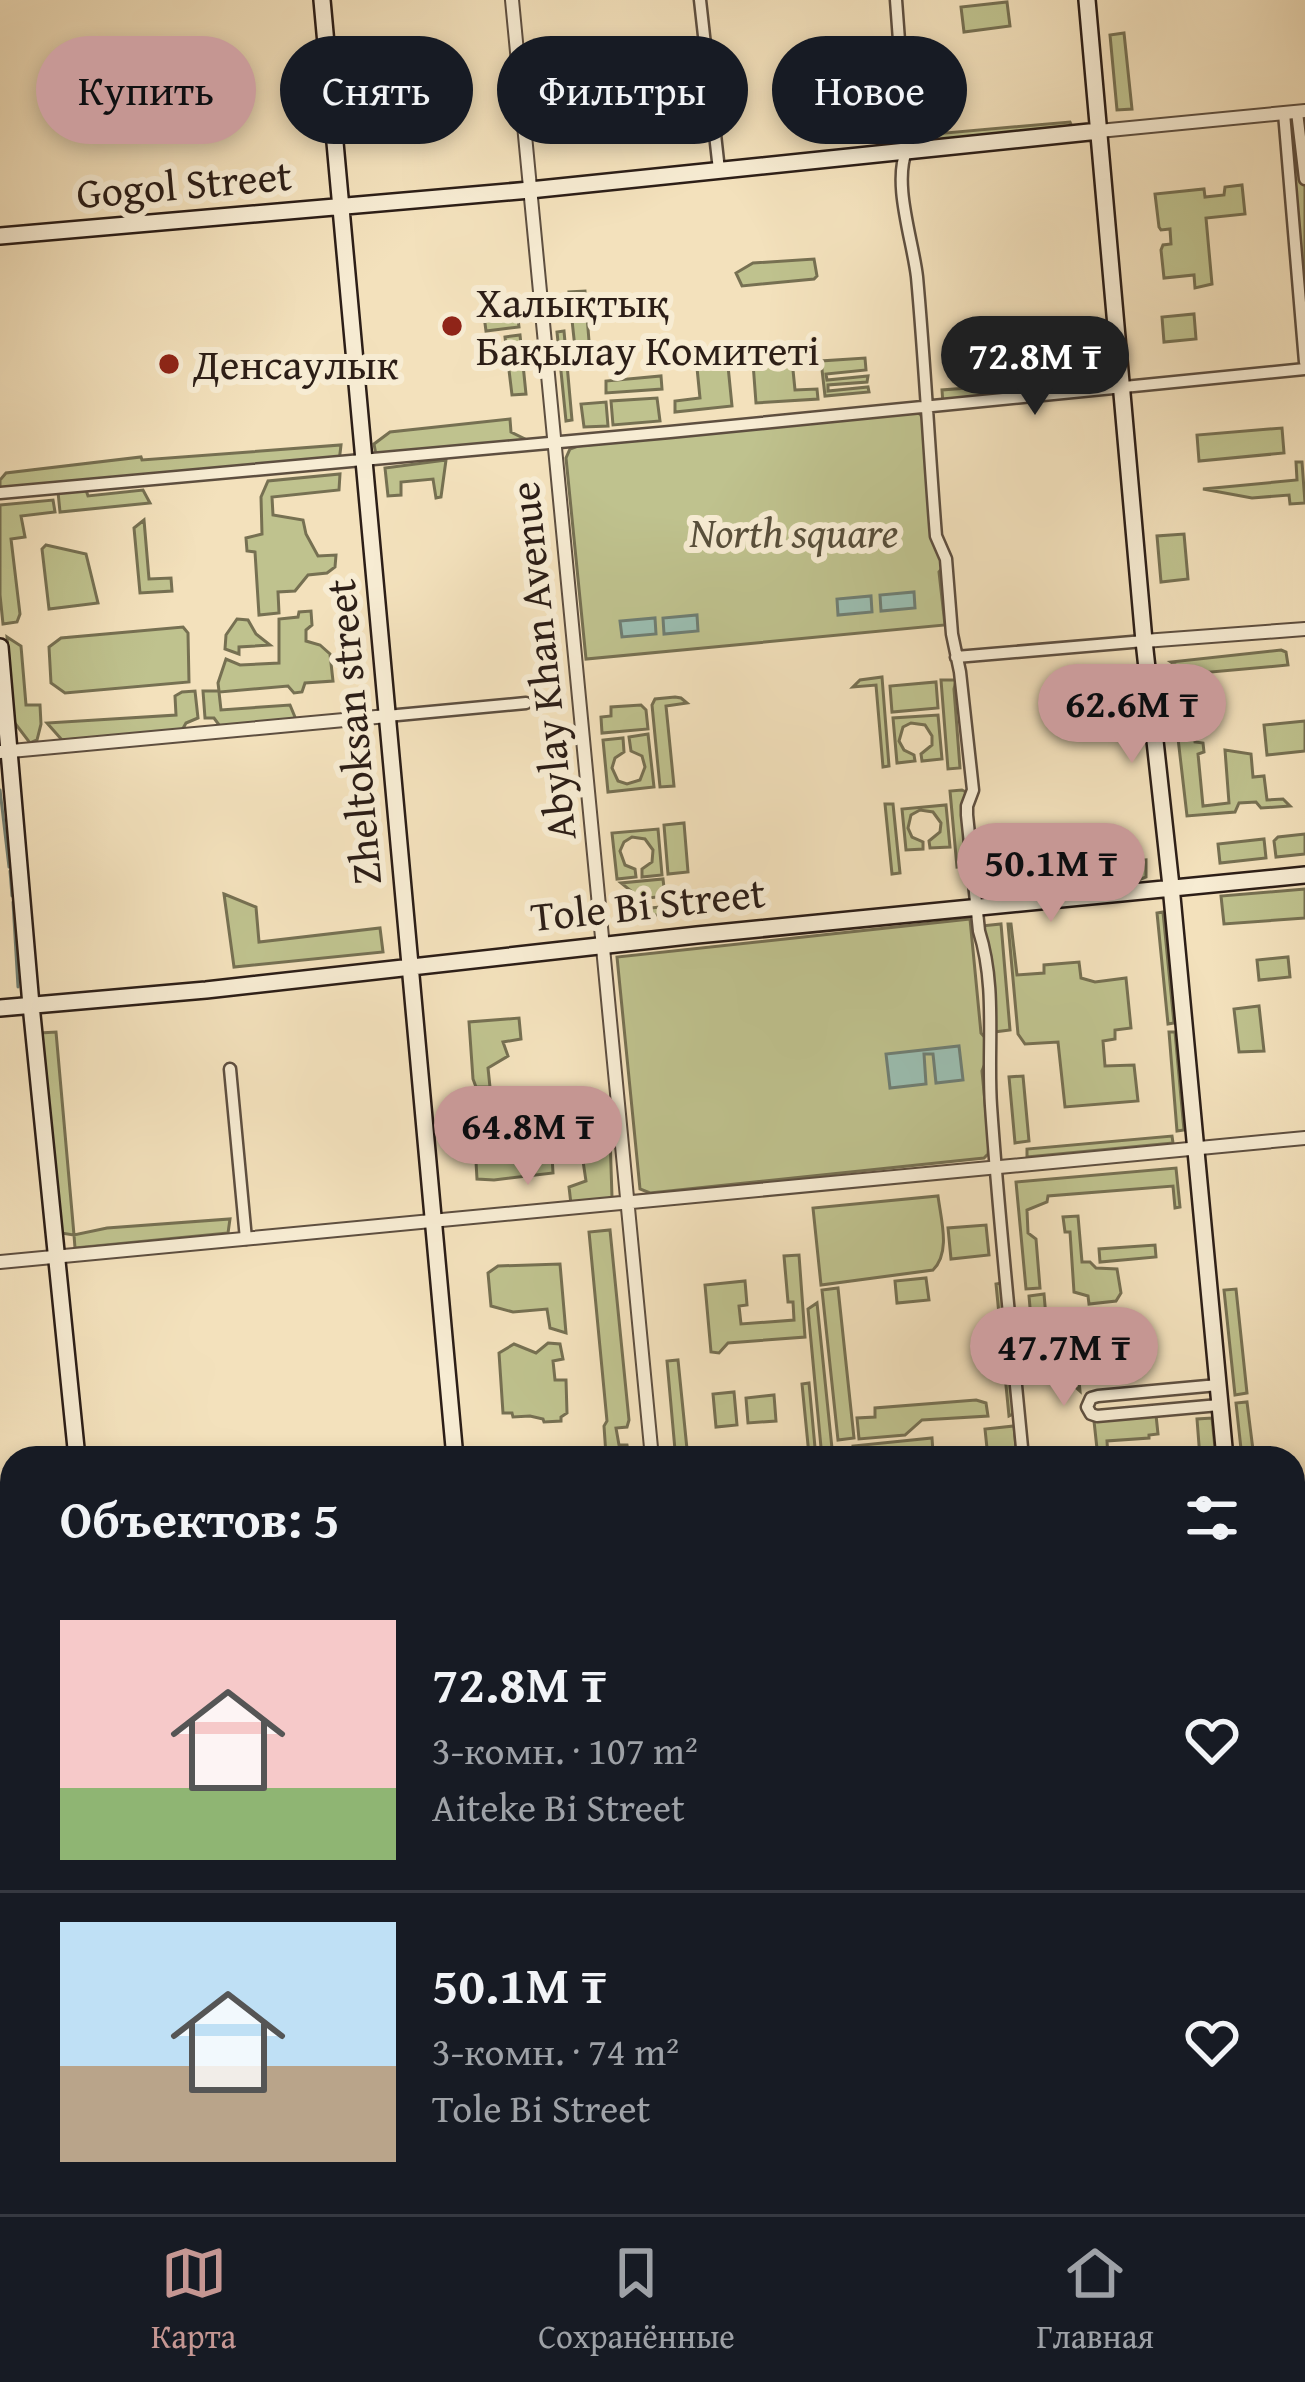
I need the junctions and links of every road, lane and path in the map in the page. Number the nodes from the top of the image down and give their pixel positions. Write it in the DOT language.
graph roads {
  1 [pos="322,0"];
  2 [pos="512,0"];
  3 [pos="700,0"];
  4 [pos="896,0"];
  5 [pos="1088,0"];
  6 [pos="1295,112"];
  7 [pos="1099,131"];
  8 [pos="906,145"];
  9 [pos="719,170"];
  10 [pos="1305,179"];
  11 [pos="530,190"];
  12 [pos="341,207"];
  13 [pos="0,236"];
  14 [pos="1305,365"];
  15 [pos="1124,387"];
  16 [pos="927,406"];
  17 [pos="553,442"];
  18 [pos="364,460"];
  19 [pos="0,493"];
  20 [pos="1305,628"];
  21 [pos="1144,641"];
  22 [pos="0,647"];
  23 [pos="956,657"];
  24 [pos="526,703"];
  25 [pos="387,716"];
  26 [pos="6,752"];
  27 [pos="1305,875"];
  28 [pos="1172,886"];
  29 [pos="977,907"];
  30 [pos="604,945"];
  31 [pos="410,966"];
  32 [pos="31,1005"];
  33 [pos="0,1008"];
  34 [pos="230,1069"];
  35 [pos="1305,1138"];
  36 [pos="1196,1150"];
  37 [pos="996,1176"];
  38 [pos="628,1203"];
  39 [pos="433,1222"];
  40 [pos="247,1239"];
  41 [pos="57,1257"];
  42 [pos="0,1262"];
  43 [pos="1218,1385"];
  44 [pos="1220,1405"];
  45 [pos="76,1446"];
  46 [pos="453,1446"];
  47 [pos="651,1446"];
  48 [pos="1022,1446"];
  49 [pos="1224,1446"];
  1 -- 12 [label="main road, Zheltoksan street"];
  2 -- 11 [label="street, Abylay Khan Avenue"];
  3 -- 9 [label="street"];
  4 -- 8 [label="street"];
  5 -- 7 [label="main road"];
  6 -- 7 [label="street, Gogol Street"];
  6 -- 10 [label="street"];
  6 -- 14 [label="street"];
  7 -- 8 [label="main road, Gogol Street"];
  7 -- 15 [label="main road"];
  8 -- 9 [label="main road, Gogol Street"];
  8 -- 16 [label="street"];
  9 -- 11 [label="main road, Gogol Street"];
  11 -- 12 [label="main road, Gogol Street"];
  11 -- 17 [label="street, Abylay Khan Avenue"];
  12 -- 13 [label="main road, Gogol Street"];
  12 -- 18 [label="main road, Zheltoksan street"];
  14 -- 15 [label="street"];
  15 -- 16 [label="street"];
  15 -- 21 [label="main road"];
  16 -- 17 [label="street"];
  16 -- 23 [label="street"];
  17 -- 18 [label="street"];
  17 -- 30 [label="street, Abylay Khan Avenue"];
  18 -- 19 [label="street"];
  18 -- 25 [label="main road, Zheltoksan street"];
  20 -- 21 [label="street"];
  21 -- 23 [label="street"];
  21 -- 28 [label="main road"];
  22 -- 26 [label="main road"];
  23 -- 29 [label="street"];
  24 -- 25 [label="street"];
  25 -- 26 [label="street"];
  25 -- 31 [label="main road, Zheltoksan street"];
  26 -- 32 [label="main road"];
  27 -- 28 [label="main road, Tole Bi Street"];
  28 -- 29 [label="main road, Tole Bi Street"];
  28 -- 36 [label="main road"];
  29 -- 30 [label="main road, Tole Bi Street"];
  29 -- 37 [label="street"];
  30 -- 31 [label="main road, Tole Bi Street"];
  30 -- 38 [label="street, Abylay Khan Avenue"];
  31 -- 32 [label="main road, Tole Bi Street"];
  31 -- 39 [label="main road, Zheltoksan street"];
  32 -- 33 [label="main road, Tole Bi Street"];
  32 -- 41 [label="main road"];
  34 -- 40 [label="street"];
  35 -- 36 [label="street"];
  36 -- 37 [label="street"];
  36 -- 43 [label="main road"];
  37 -- 38 [label="street"];
  37 -- 48 [label="street"];
  38 -- 39 [label="street"];
  38 -- 47 [label="street, Abylay Khan Avenue"];
  39 -- 40 [label="street"];
  39 -- 46 [label="main road, Zheltoksan street"];
  40 -- 41 [label="street"];
  41 -- 42 [label="street"];
  41 -- 45 [label="main road"];
  43 -- 44 [label="main road"];
  43 -- 44 [label="street"];
  44 -- 49 [label="main road"];
}
